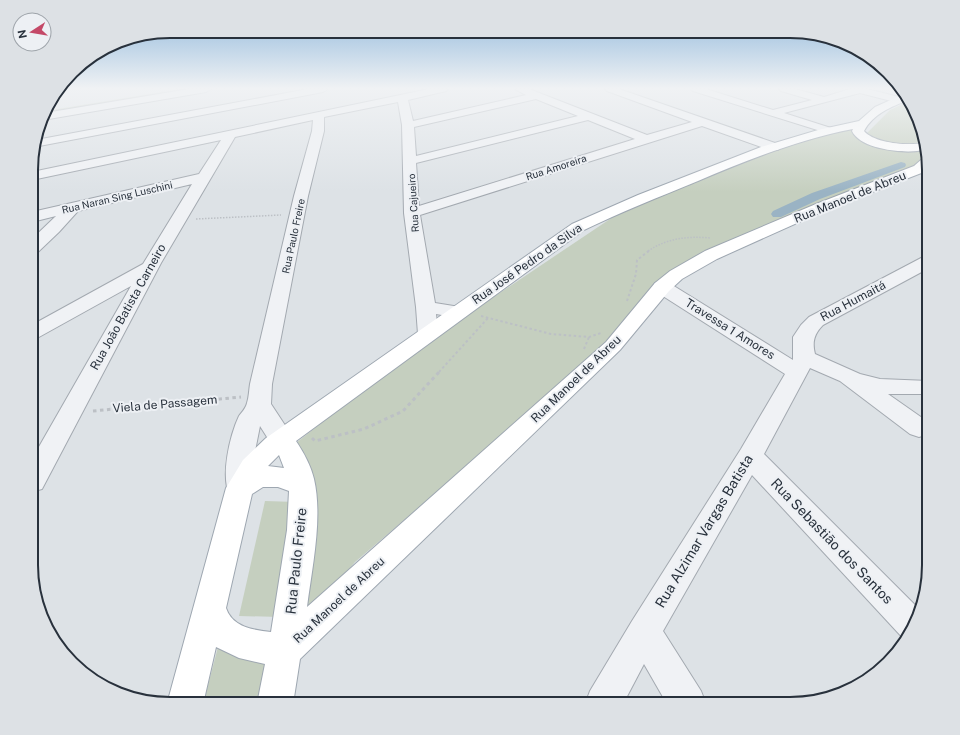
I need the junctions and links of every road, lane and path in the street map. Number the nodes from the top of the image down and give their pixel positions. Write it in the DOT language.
graph roads {
  1 [pos="176,123"];
  2 [pos="285,123"];
  3 [pos="319,123"];
  4 [pos="416,123"];
  5 [pos="562,123"];
  6 [pos="604,123"];
  7 [pos="698,123"];
  8 [pos="706,123"];
  9 [pos="805,123"];
  10 [pos="861,124"];
  11 [pos="408,125"];
  12 [pos="827,130"];
  13 [pos="230,135"];
  14 [pos="645,139"];
  15 [pos="774,147"];
  16 [pos="920,147"];
  17 [pos="46,154"];
  18 [pos="410,161"];
  19 [pos="38,166"];
  20 [pos="922,167"];
  21 [pos="203,177"];
  22 [pos="72,208"];
  23 [pos="412,213"];
  24 [pos="297,214"];
  25 [pos="38,216"];
  26 [pos="177,220"];
  27 [pos="743,242"];
  28 [pos="38,243"];
  29 [pos="922,265"];
  30 [pos="149,268"];
  31 [pos="662,287"];
  32 [pos="426,307"];
  33 [pos="626,307"];
  34 [pos="461,310"];
  35 [pos="488,318"];
  36 [pos="38,330"];
  37 [pos="603,333"];
  38 [pos="428,334"];
  39 [pos="801,365"];
  40 [pos="848,376"];
  41 [pos="922,387"];
  42 [pos="922,392"];
  43 [pos="260,400"];
  44 [pos="70,413"];
  45 [pos="922,429"];
  46 [pos="922,431"];
  47 [pos="290,432"];
  48 [pos="58,436"];
  49 [pos="38,449"];
  50 [pos="750,456"];
  51 [pos="38,471"];
  52 [pos="302,485"];
  53 [pos="240,488"];
  54 [pos="209,606"];
  55 [pos="909,621"];
  56 [pos="644,632"];
  57 [pos="286,650"];
  58 [pos="187,697"];
  59 [pos="276,697"];
  60 [pos="607,697"];
  61 [pos="684,697"];
  1 -- 17 [label="street"];
  2 -- 13 [label="street"];
  3 -- 24 [label="street, Rua Paulo Freire"];
  4 -- 11 [label="street"];
  5 -- 18 [label="street"];
  6 -- 14 [label="street"];
  7 -- 14 [label="street, Rua Amoreira"];
  8 -- 15 [label="street"];
  9 -- 12 [label="street"];
  10 -- 12 [label="main road, Rua José Pedro da Silva"];
  10 -- 16 [label="main road"];
  11 -- 18 [label="street, Rua Cajueiro"];
  12 -- 15 [label="main road, Rua José Pedro da Silva"];
  13 -- 17 [label="street"];
  13 -- 21 [label="street, Rua João Batista Carneiro"];
  14 -- 23 [label="street, Rua Amoreira"];
  15 -- 34 [label="main road, Rua José Pedro da Silva"];
  17 -- 19 [label="street"];
  18 -- 23 [label="street, Rua Cajueiro"];
  20 -- 27 [label="main road, Rua Manoel de Abreu"];
  21 -- 22 [label="street, Rua Naran Sing Luschini"];
  21 -- 26 [label="street, Rua João Batista Carneiro"];
  22 -- 25 [label="street, Rua Naran Sing Luschini"];
  22 -- 28 [label="street"];
  23 -- 32 [label="street, Rua Cajueiro"];
  24 -- 26 [label="path"];
  24 -- 43 [label="street, Rua Paulo Freire"];
  26 -- 30 [label="street, Rua João Batista Carneiro"];
  27 -- 31 [label="main road, Rua Manoel de Abreu"];
  27 -- 33 [label="path"];
  29 -- 39 [label="street, Rua Humaitá"];
  30 -- 36 [label="street"];
  30 -- 44 [label="street, Rua João Batista Carneiro"];
  31 -- 39 [label="street, Travessa 1 Amores"];
  31 -- 57 [label="main road, Rua Manoel de Abreu"];
  32 -- 34 [label="street"];
  32 -- 38 [label="street, Rua Cajueiro"];
  34 -- 35 [label="path"];
  34 -- 38 [label="main road, Rua José Pedro da Silva"];
  35 -- 37 [label="path"];
  35 -- 47 [label="path"];
  38 -- 47 [label="main road, Rua José Pedro da Silva"];
  39 -- 40 [label="street, Travessa 1 Amores"];
  39 -- 50 [label="street, Rua Alzimar Vargas Batista"];
  40 -- 41 [label="street"];
  40 -- 46 [label="street"];
  42 -- 45 [label="street"];
  43 -- 44 [label="path, Viela de Passagem"];
  43 -- 47 [label="street, Rua Paulo Freire"];
  43 -- 53 [label="street, Rua Paulo Freire"];
  44 -- 48 [label="street, Rua João Batista Carneiro"];
  47 -- 52 [label="main road, Rua Paulo Freire"];
  47 -- 53 [label="main road, Rua José Pedro da Silva"];
  48 -- 49 [label="street"];
  48 -- 51 [label="street, Rua João Batista Carneiro"];
  50 -- 55 [label="street, Rua Sebastião dos Santos"];
  50 -- 56 [label="street, Rua Alzimar Vargas Batista"];
  52 -- 53 [label="main road"];
  52 -- 57 [label="main road, Rua Paulo Freire"];
  53 -- 54 [label="main road, Rua Paulo Freire"];
  54 -- 57 [label="main road"];
  54 -- 58 [label="main road, Rua Paulo Freire"];
  56 -- 60 [label="street, Rua Alzimar Vargas Batista"];
  56 -- 61 [label="street"];
  57 -- 59 [label="main road, Rua Paulo Freire"];
}
